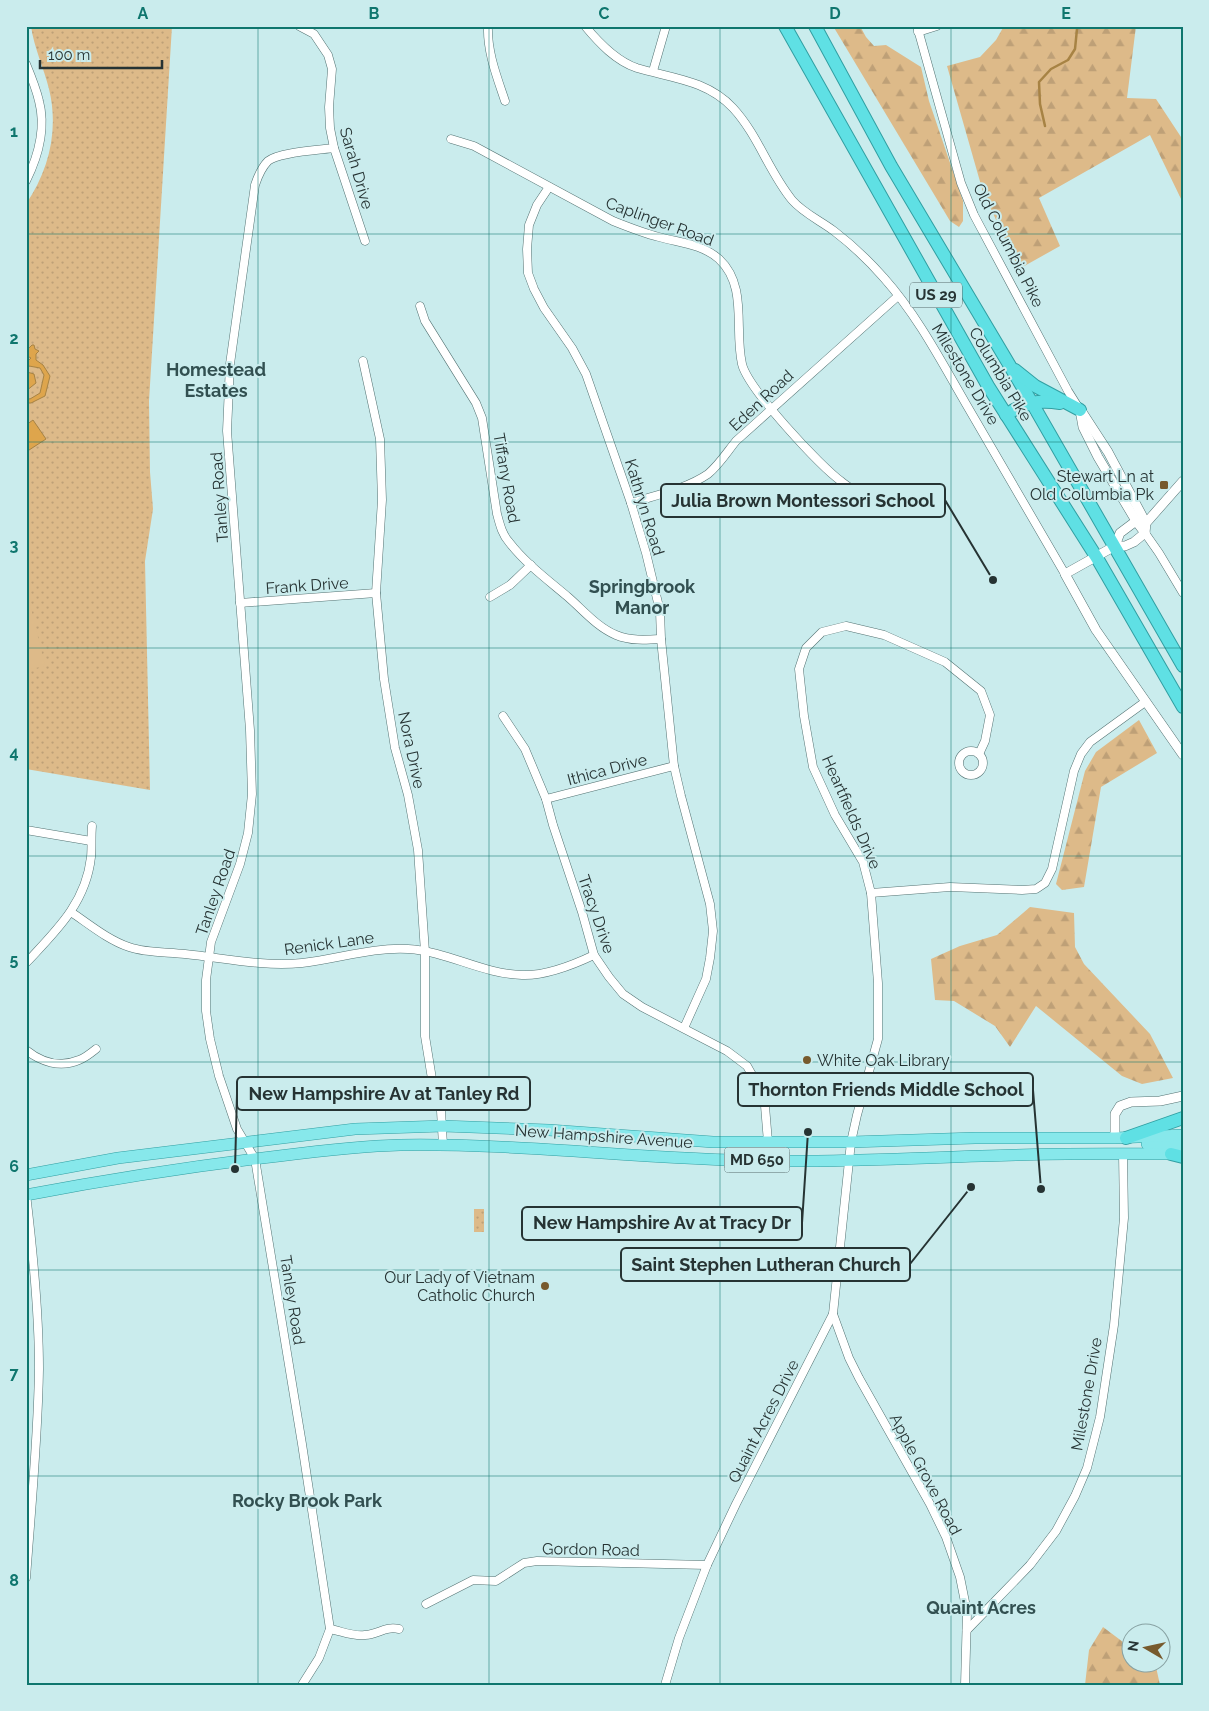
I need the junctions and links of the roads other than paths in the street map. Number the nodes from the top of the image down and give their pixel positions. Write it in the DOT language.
graph roads {
  1 [pos="299,26"];
  2 [pos="488,26"];
  3 [pos="585,26"];
  4 [pos="666,26"];
  5 [pos="785,26"];
  6 [pos="815,26"];
  7 [pos="937,26"];
  8 [pos="918,29"];
  9 [pos="26,64"];
  10 [pos="653,71"];
  11 [pos="505,101"];
  12 [pos="451,139"];
  13 [pos="334,148"];
  14 [pos="26,181"];
  15 [pos="549,187"];
  16 [pos="365,241"];
  17 [pos="898,296"];
  18 [pos="420,306"];
  19 [pos="363,361"];
  20 [pos="1007,364"];
  21 [pos="1032,403"];
  22 [pos="1068,404"];
  23 [pos="771,408"];
  24 [pos="1080,410"];
  25 [pos="1006,415"];
  26 [pos="1183,481"];
  27 [pos="631,503"];
  28 [pos="878,504"];
  29 [pos="1136,522"];
  30 [pos="1146,523"];
  31 [pos="1145,533"];
  32 [pos="1115,546"];
  33 [pos="1097,558"];
  34 [pos="530,564"];
  35 [pos="1064,574"];
  36 [pos="1183,593"];
  37 [pos="376,594"];
  38 [pos="490,597"];
  39 [pos="240,603"];
  40 [pos="661,639"];
  41 [pos="1183,666"];
  42 [pos="1145,702"];
  43 [pos="1183,707"];
  44 [pos="503,716"];
  45 [pos="979,754"];
  46 [pos="1183,755"];
  47 [pos="674,766"];
  48 [pos="546,799"];
  49 [pos="92,826"];
  50 [pos="26,830"];
  51 [pos="91,841"];
  52 [pos="871,893"];
  53 [pos="71,912"];
  54 [pos="425,952"];
  55 [pos="594,955"];
  56 [pos="209,957"];
  57 [pos="26,963"];
  58 [pos="684,1028"];
  59 [pos="96,1049"];
  60 [pos="26,1050"];
  61 [pos="1183,1096"];
  62 [pos="1183,1118"];
  63 [pos="443,1126"];
  64 [pos="1183,1136"];
  65 [pos="1121,1138"];
  66 [pos="655,1139"];
  67 [pos="245,1142"];
  68 [pos="768,1142"];
  69 [pos="851,1142"];
  70 [pos="1183,1144"];
  71 [pos="443,1145"];
  72 [pos="1070,1153"];
  73 [pos="1123,1153"];
  74 [pos="1179,1155"];
  75 [pos="654,1156"];
  76 [pos="255,1159"];
  77 [pos="849,1161"];
  78 [pos="26,1175"];
  79 [pos="26,1195"];
  80 [pos="833,1314"];
  81 [pos="708,1566"];
  82 [pos="26,1578"];
  83 [pos="426,1604"];
  84 [pos="330,1629"];
  85 [pos="399,1629"];
  86 [pos="967,1630"];
  87 [pos="302,1685"];
  88 [pos="665,1685"];
  89 [pos="965,1685"];
  1 -- 13 [label="street, Sarah Drive"];
  2 -- 11 [label="street"];
  3 -- 10 [label="street, Milestone Drive"];
  4 -- 10 [label="street"];
  5 -- 25 [label="highway, Columbia Pike / US 29"];
  6 -- 20 [label="highway, Columbia Pike / US 29"];
  7 -- 8 [label="street"];
  8 -- 24 [label="street, Old Columbia Pike"];
  9 -- 14 [label="street"];
  10 -- 17 [label="street, Milestone Drive"];
  12 -- 15 [label="street, Caplinger Road"];
  13 -- 16 [label="street, Sarah Drive"];
  13 -- 39 [label="street, Tanley Road"];
  15 -- 23 [label="street, Caplinger Road"];
  15 -- 27 [label="street, Kathryn Road"];
  17 -- 23 [label="street, Eden Road"];
  17 -- 35 [label="street, Milestone Drive"];
  18 -- 34 [label="street, Tiffany Road"];
  19 -- 37 [label="street, Nora Drive"];
  20 -- 21 [label="highway, Columbia Pike / US 29"];
  20 -- 22 [label="highway"];
  21 -- 22 [label="highway"];
  21 -- 25 [label="highway"];
  21 -- 32 [label="highway, Columbia Pike / US 29"];
  22 -- 24 [label="highway"];
  23 -- 27 [label="street, Eden Road"];
  23 -- 28 [label="street, Caplinger Road"];
  24 -- 29 [label="street, Old Columbia Pike"];
  24 -- 30 [label="street, Old Columbia Pike"];
  25 -- 33 [label="highway, Columbia Pike / US 29"];
  26 -- 30 [label="street"];
  27 -- 40 [label="street, Kathryn Road"];
  29 -- 31 [label="street, Old Columbia Pike"];
  29 -- 32 [label="street"];
  30 -- 31 [label="street"];
  31 -- 32 [label="street"];
  31 -- 36 [label="street, Old Columbia Pike"];
  32 -- 33 [label="street"];
  32 -- 41 [label="highway, Columbia Pike / US 29"];
  33 -- 35 [label="street"];
  33 -- 43 [label="highway, Columbia Pike / US 29"];
  34 -- 38 [label="street"];
  34 -- 40 [label="street, Tiffany Road"];
  35 -- 42 [label="street, Milestone Drive"];
  37 -- 39 [label="street, Frank Drive"];
  37 -- 54 [label="street, Nora Drive"];
  39 -- 56 [label="street, Tanley Road"];
  40 -- 47 [label="street, Kathryn Road"];
  42 -- 46 [label="street, Milestone Drive"];
  42 -- 52 [label="street"];
  44 -- 48 [label="street, Tracy Drive"];
  45 -- 52 [label="street, Heartfields Drive"];
  47 -- 48 [label="street, Ithica Drive"];
  47 -- 58 [label="street, Kathryn Road"];
  48 -- 55 [label="street, Tracy Drive"];
  49 -- 51 [label="street"];
  50 -- 51 [label="street"];
  51 -- 53 [label="street"];
  52 -- 69 [label="street, Heartfields Drive"];
  53 -- 56 [label="street, Renick Lane"];
  53 -- 57 [label="street"];
  54 -- 55 [label="street, Renick Lane"];
  54 -- 56 [label="street, Renick Lane"];
  54 -- 63 [label="street, Nora Drive"];
  55 -- 58 [label="street, Tracy Drive"];
  56 -- 67 [label="street, Tanley Road"];
  58 -- 68 [label="street, Tracy Drive"];
  59 -- 60 [label="street"];
  61 -- 65 [label="street"];
  62 -- 65 [label="highway"];
  63 -- 66 [label="main road, New Hampshire Avenue / MD 650"];
  63 -- 67 [label="main road, New Hampshire Avenue / MD 650"];
  63 -- 71 [label="street, Nora Drive"];
  64 -- 65 [label="main road, New Hampshire Avenue / MD 650"];
  65 -- 69 [label="main road, New Hampshire Avenue / MD 650"];
  65 -- 72 [label="main road"];
  66 -- 68 [label="main road, New Hampshire Avenue / MD 650"];
  66 -- 75 [label="main road"];
  67 -- 76 [label="street, Tanley Road"];
  67 -- 78 [label="main road, New Hampshire Avenue / MD 650"];
  68 -- 69 [label="main road, New Hampshire Avenue / MD 650"];
  69 -- 77 [label="street, Heartfields Drive"];
  70 -- 73 [label="main road"];
  71 -- 75 [label="main road, New Hampshire Avenue / MD 650"];
  71 -- 76 [label="main road, New Hampshire Avenue / MD 650"];
  72 -- 73 [label="main road, New Hampshire Avenue / MD 650"];
  72 -- 77 [label="main road, New Hampshire Avenue / MD 650"];
  73 -- 74 [label="main road, New Hampshire Avenue / MD 650"];
  73 -- 86 [label="street, Milestone Drive"];
  75 -- 77 [label="main road, New Hampshire Avenue / MD 650"];
  76 -- 79 [label="main road, New Hampshire Avenue / MD 650"];
  76 -- 84 [label="street, Tanley Road"];
  77 -- 80 [label="street, Quaint Acres Drive"];
  79 -- 82 [label="street"];
  80 -- 81 [label="street, Quaint Acres Drive"];
  80 -- 86 [label="street, Apple Grove Road"];
  81 -- 83 [label="street, Gordon Road"];
  81 -- 88 [label="street, Quaint Acres Drive"];
  84 -- 85 [label="street"];
  84 -- 87 [label="street, Tanley Road"];
  86 -- 89 [label="street, Apple Grove Road"];
}
